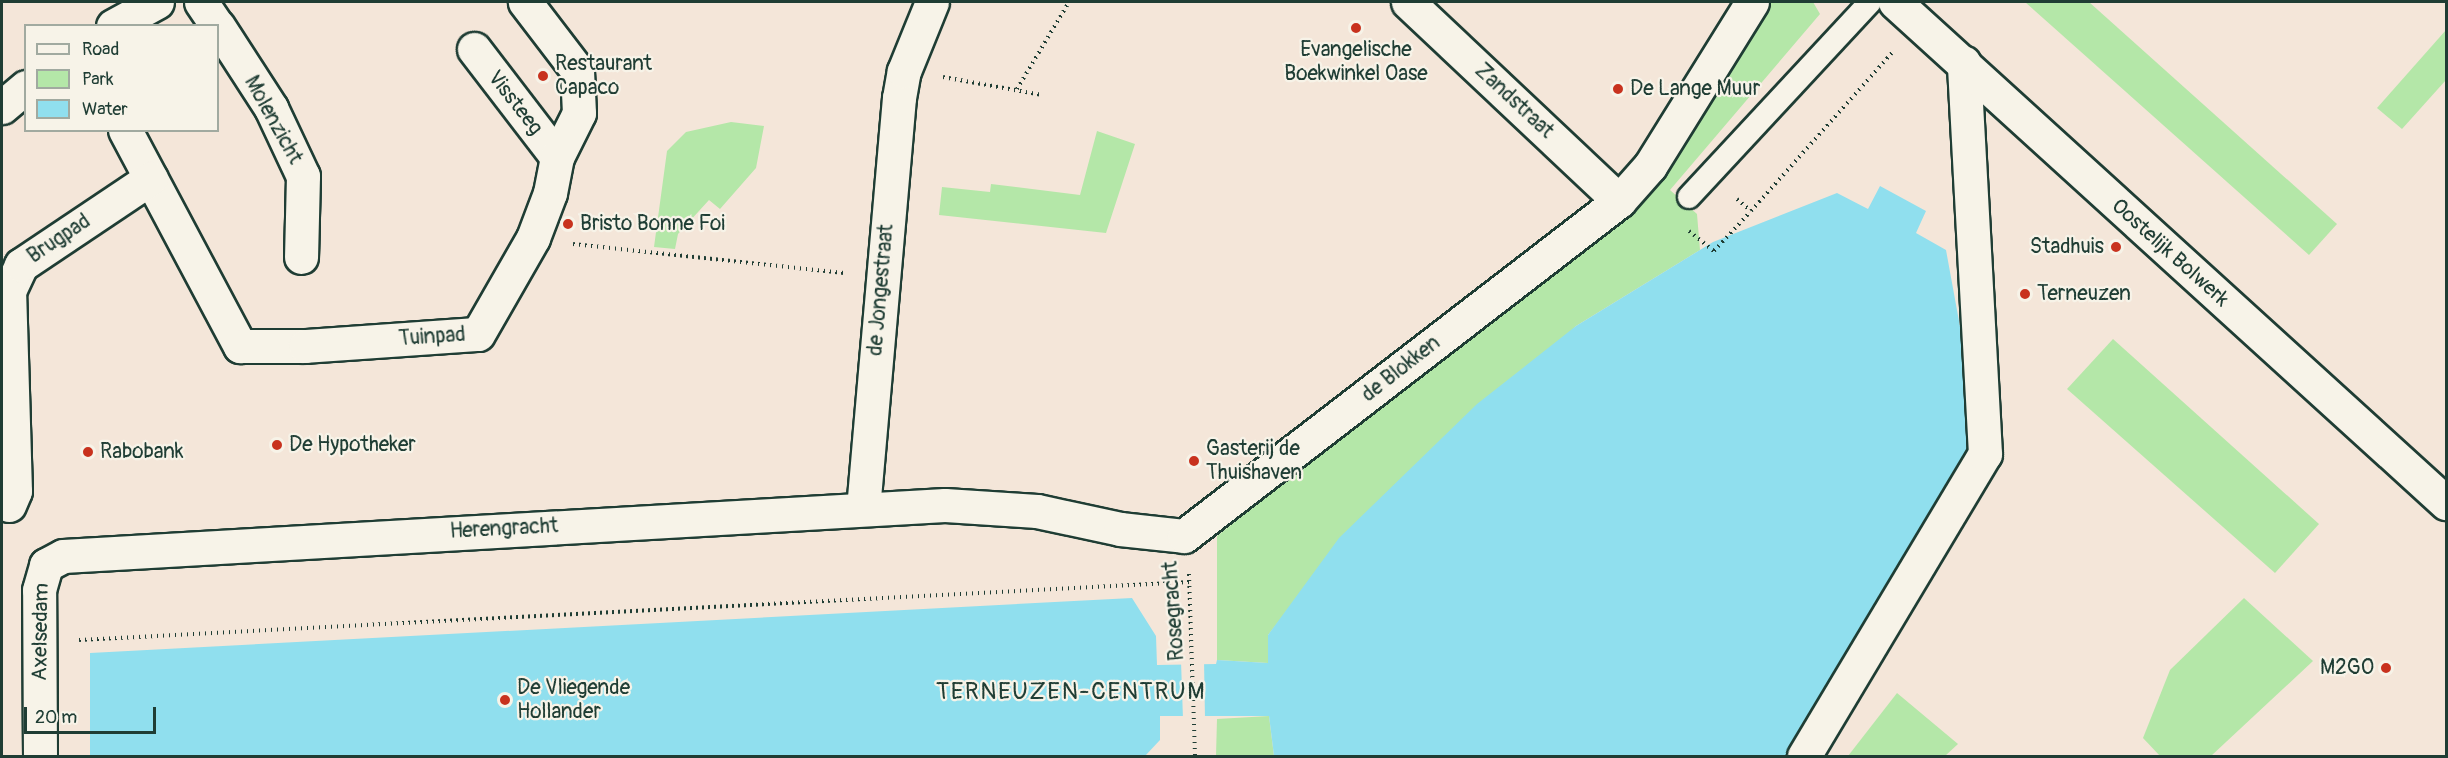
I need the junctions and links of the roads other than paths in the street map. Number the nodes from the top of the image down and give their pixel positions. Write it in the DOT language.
graph roads {
  1 [pos="157,2"];
  2 [pos="201,2"];
  3 [pos="525,2"];
  4 [pos="932,2"];
  5 [pos="1408,2"];
  6 [pos="1752,2"];
  7 [pos="1870,2"];
  8 [pos="1907,12"];
  9 [pos="116,24"];
  10 [pos="216,24"];
  11 [pos="219,29"];
  12 [pos="474,49"];
  13 [pos="1964,63"];
  14 [pos="24,89"];
  15 [pos="2,107"];
  16 [pos="126,132"];
  17 [pos="557,157"];
  18 [pos="151,178"];
  19 [pos="1689,197"];
  20 [pos="1619,201"];
  21 [pos="302,257"];
  22 [pos="2446,503"];
  23 [pos="9,505"];
  24 [pos="863,509"];
  25 [pos="1120,529"];
  26 [pos="63,556"];
  27 [pos="40,756"];
  28 [pos="1804,756"];
  1 -- 9 [label="street"];
  2 -- 10 [label="street, Molenzicht"];
  3 -- 17 [label="street"];
  4 -- 24 [label="street, de Jongestraat"];
  5 -- 20 [label="street, Zandstraat"];
  6 -- 20 [label="street, de Blokken"];
  7 -- 19 [label="lane"];
  8 -- 13 [label="street, Oostelijk Bolwerk"];
  11 -- 21 [label="street, Molenzicht"];
  12 -- 17 [label="street, Vissteeg"];
  13 -- 22 [label="street, Oostelijk Bolwerk"];
  13 -- 28 [label="street"];
  14 -- 15 [label="street"];
  16 -- 18 [label="street, Tuinpad"];
  17 -- 18 [label="street, Tuinpad"];
  18 -- 23 [label="street, Brugpad"];
  20 -- 25 [label="street, de Blokken"];
  24 -- 25 [label="street, Herengracht"];
  24 -- 26 [label="street, Herengracht"];
  26 -- 27 [label="street, Axelsedam"];
}
